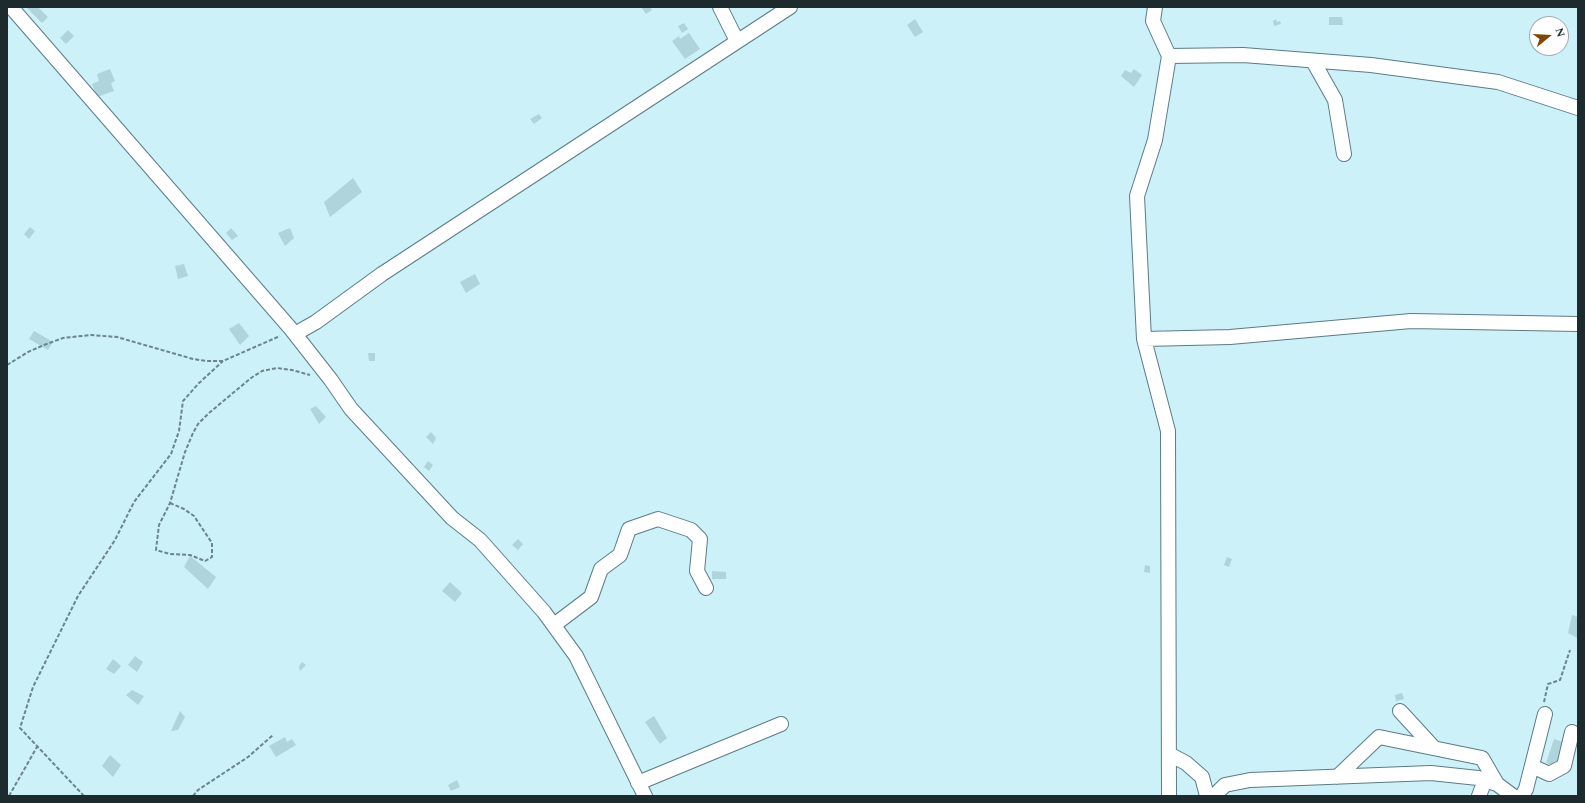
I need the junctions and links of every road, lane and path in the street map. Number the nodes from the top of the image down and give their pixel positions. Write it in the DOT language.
graph roads {
  1 [pos="11,7"];
  2 [pos="720,7"];
  3 [pos="790,7"];
  4 [pos="1155,7"];
  5 [pos="737,41"];
  6 [pos="1169,56"];
  7 [pos="1313,61"];
  8 [pos="1578,108"];
  9 [pos="1344,154"];
  10 [pos="1578,324"];
  11 [pos="293,332"];
  12 [pos="1144,339"];
  13 [pos="223,361"];
  14 [pos="7,365"];
  15 [pos="331,380"];
  16 [pos="170,503"];
  17 [pos="706,588"];
  18 [pos="554,625"];
  19 [pos="1570,650"];
  20 [pos="1400,711"];
  21 [pos="1545,714"];
  22 [pos="781,724"];
  23 [pos="1572,732"];
  24 [pos="273,735"];
  25 [pos="37,747"];
  26 [pos="1434,748"];
  27 [pos="1169,754"];
  28 [pos="1532,766"];
  29 [pos="1337,777"];
  30 [pos="1491,782"];
  31 [pos="638,783"];
  32 [pos="9,796"];
  33 [pos="84,796"];
  34 [pos="193,796"];
  35 [pos="645,796"];
  36 [pos="1169,796"];
  37 [pos="1207,796"];
  38 [pos="1214,796"];
  39 [pos="1479,796"];
  40 [pos="1513,796"];
  41 [pos="1522,796"];
  1 -- 11 [label="street"];
  2 -- 5 [label="street"];
  3 -- 5 [label="street"];
  4 -- 6 [label="street"];
  5 -- 11 [label="street"];
  6 -- 7 [label="street"];
  6 -- 12 [label="street"];
  7 -- 8 [label="street"];
  7 -- 9 [label="street"];
  10 -- 12 [label="street"];
  11 -- 13 [label="path"];
  11 -- 15 [label="street"];
  12 -- 27 [label="street"];
  13 -- 14 [label="path"];
  13 -- 25 [label="path"];
  15 -- 16 [label="path"];
  15 -- 18 [label="street"];
  16 -- 16 [label="path"];
  17 -- 18 [label="street"];
  18 -- 31 [label="street"];
  19 -- 21 [label="path"];
  20 -- 26 [label="street"];
  21 -- 28 [label="street"];
  22 -- 31 [label="street"];
  23 -- 28 [label="street"];
  24 -- 34 [label="path"];
  25 -- 32 [label="path"];
  25 -- 33 [label="path"];
  26 -- 29 [label="street"];
  26 -- 30 [label="street"];
  27 -- 36 [label="street"];
  27 -- 37 [label="street"];
  28 -- 41 [label="street"];
  29 -- 30 [label="street"];
  29 -- 38 [label="street"];
  30 -- 39 [label="street"];
  30 -- 40 [label="street"];
  31 -- 35 [label="street"];
}
